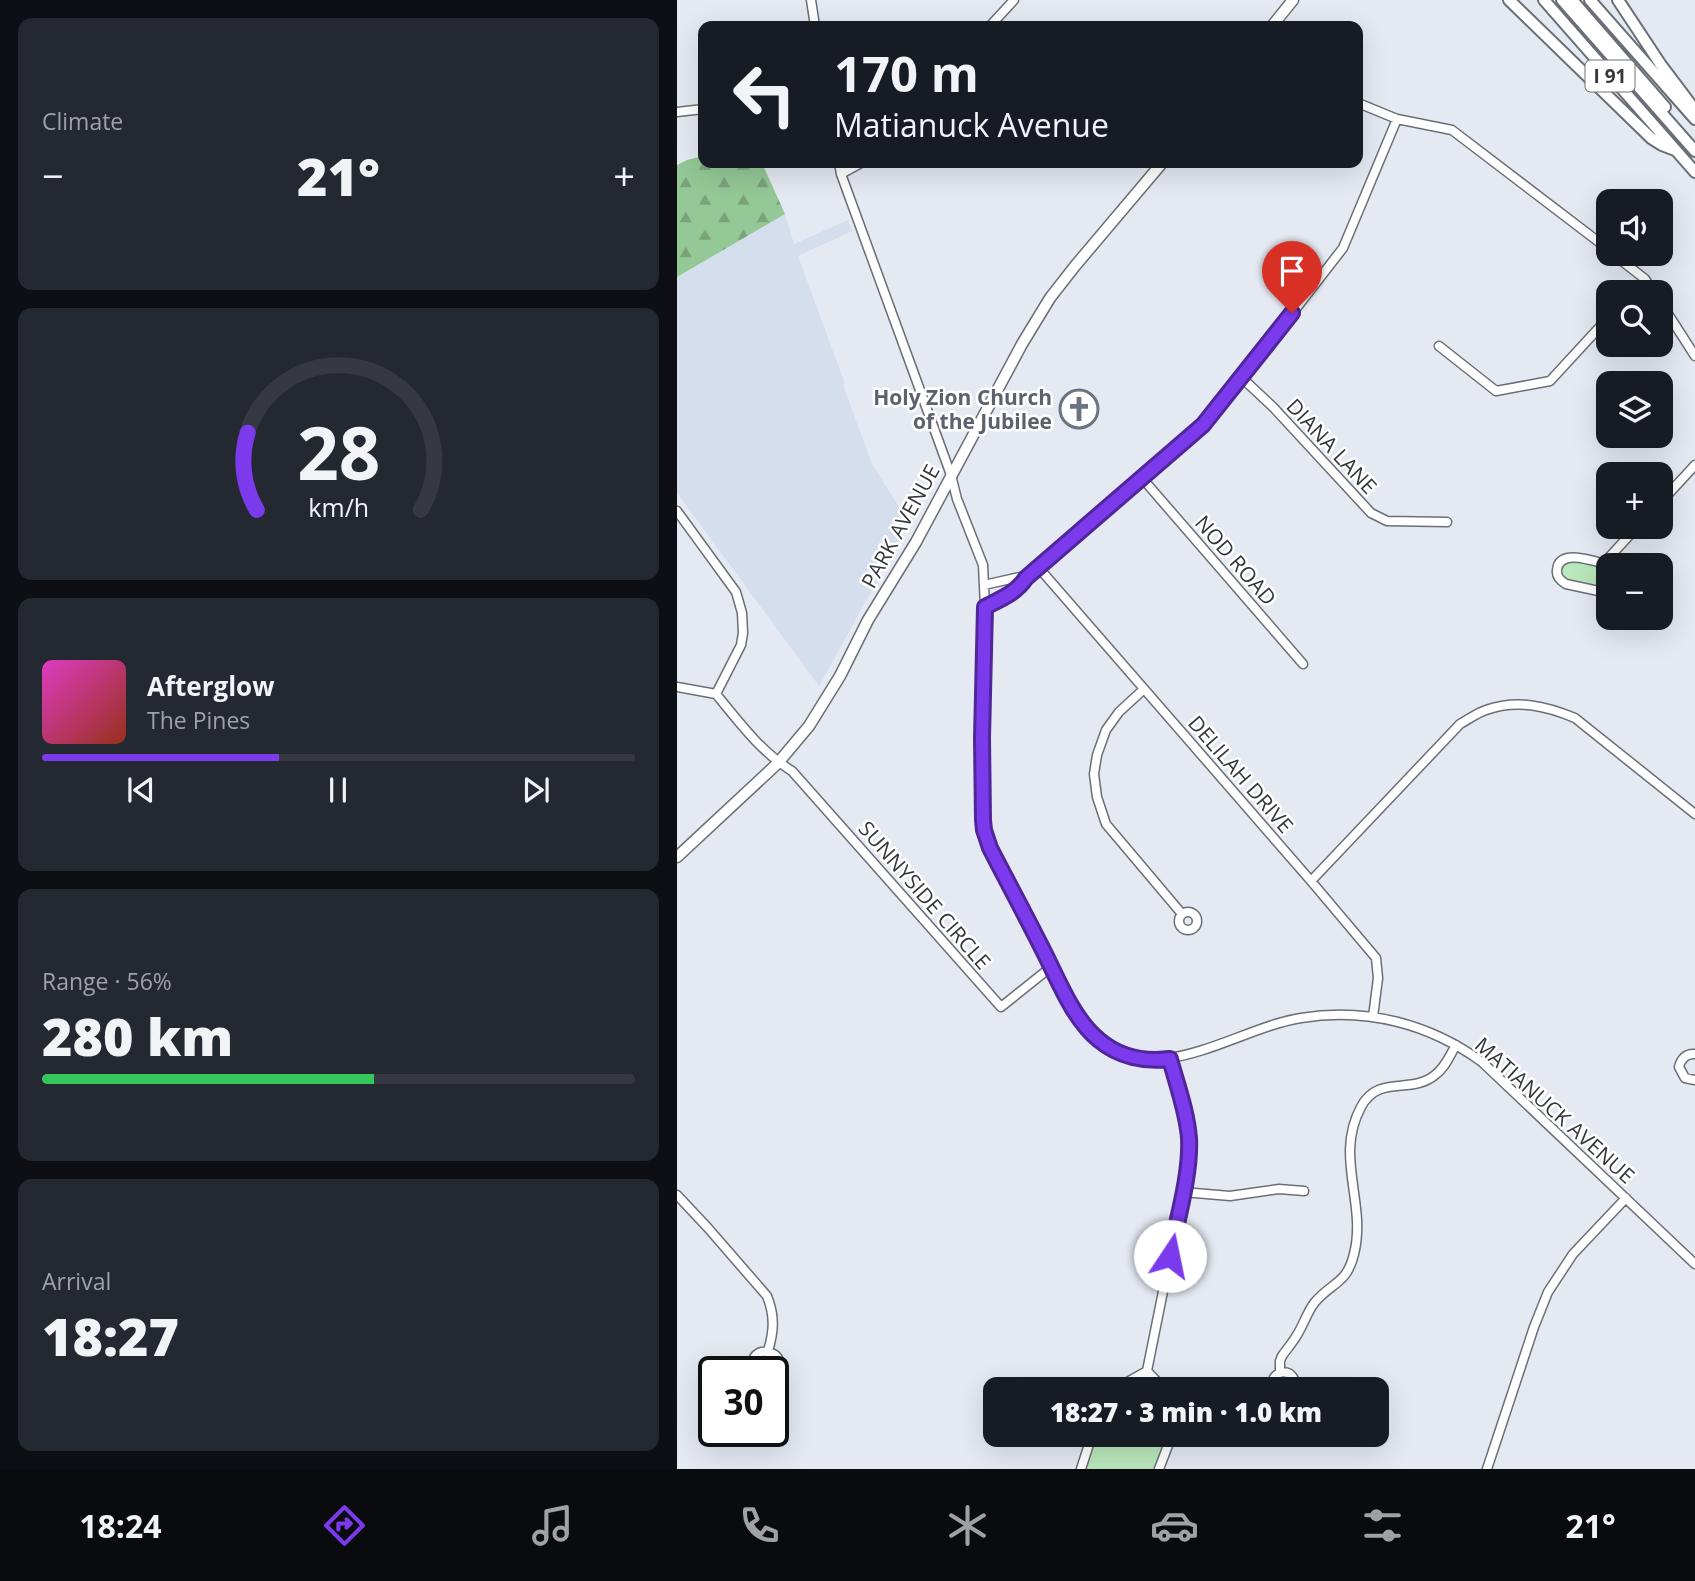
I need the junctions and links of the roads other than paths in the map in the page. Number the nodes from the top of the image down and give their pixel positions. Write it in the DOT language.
graph roads {
  1 [pos="811,0"];
  2 [pos="1014,0"];
  3 [pos="1293,0"];
  4 [pos="1509,0"];
  5 [pos="1544,0"];
  6 [pos="1562,0"];
  7 [pos="1572,0"];
  8 [pos="1590,0"];
  9 [pos="1618,0"];
  10 [pos="814,21"];
  11 [pos="995,21"];
  12 [pos="1276,21"];
  13 [pos="1363,105"];
  14 [pos="698,110"];
  15 [pos="1695,110"];
  16 [pos="677,112"];
  17 [pos="1397,119"];
  18 [pos="1695,119"];
  19 [pos="1695,140"];
  20 [pos="1676,151"];
  21 [pos="1695,151"];
  22 [pos="840,168"];
  23 [pos="852,168"];
  24 [pos="1158,168"];
  25 [pos="1695,172"];
  26 [pos="841,174"];
  27 [pos="1596,240"];
  28 [pos="1628,266"];
  29 [pos="1645,279"];
  30 [pos="1673,322"];
  31 [pos="1596,331"];
  32 [pos="1439,346"];
  33 [pos="1695,356"];
  34 [pos="1242,377"];
  35 [pos="1695,465"];
  36 [pos="951,475"];
  37 [pos="1141,478"];
  38 [pos="1673,489"];
  39 [pos="677,511"];
  40 [pos="1447,522"];
  41 [pos="1627,539"];
  42 [pos="1615,553"];
  43 [pos="1596,562"];
  44 [pos="1039,568"];
  45 [pos="1026,578"];
  46 [pos="984,585"];
  47 [pos="1596,590"];
  48 [pos="985,607"];
  49 [pos="1303,664"];
  50 [pos="677,687"];
  51 [pos="1144,689"];
  52 [pos="716,694"];
  53 [pos="778,763"];
  54 [pos="1695,814"];
  55 [pos="677,857"];
  56 [pos="1311,881"];
  57 [pos="1182,914"];
  58 [pos="1051,967"];
  59 [pos="1373,1017"];
  60 [pos="1456,1045"];
  61 [pos="1695,1054"];
  62 [pos="1170,1059"];
  63 [pos="1695,1080"];
  64 [pos="1304,1191"];
  65 [pos="1183,1192"];
  66 [pos="677,1195"];
  67 [pos="1626,1198"];
  68 [pos="1695,1264"];
  69 [pos="768,1351"];
  70 [pos="756,1356"];
  71 [pos="776,1356"];
  72 [pos="1147,1371"];
  73 [pos="1280,1373"];
  74 [pos="1136,1377"];
  75 [pos="1153,1377"];
  76 [pos="1275,1377"];
  77 [pos="1293,1377"];
  78 [pos="1088,1447"];
  79 [pos="1167,1447"];
  80 [pos="1081,1469"];
  81 [pos="1159,1469"];
  82 [pos="1487,1469"];
  1 -- 10 [label="street"];
  2 -- 11 [label="street"];
  3 -- 12 [label="main road"];
  4 -- 20 [label="highway"];
  5 -- 20 [label="highway, I 91"];
  6 -- 21 [label="highway"];
  7 -- 19 [label="highway"];
  8 -- 18 [label="highway, I 91"];
  9 -- 15 [label="highway"];
  13 -- 17 [label="street"];
  14 -- 16 [label="street"];
  17 -- 27 [label="street"];
  17 -- 34 [label="street"];
  20 -- 25 [label="highway, I 91"];
  22 -- 26 [label="street, MATIANUCK AVENUE"];
  23 -- 26 [label="street"];
  24 -- 36 [label="main road, PARK AVENUE"];
  26 -- 36 [label="street, MATIANUCK AVENUE"];
  28 -- 29 [label="street"];
  30 -- 33 [label="street"];
  31 -- 32 [label="street"];
  34 -- 37 [label="street"];
  34 -- 40 [label="street, DIANA LANE"];
  35 -- 38 [label="street"];
  36 -- 46 [label="street, MATIANUCK AVENUE"];
  36 -- 53 [label="main road, PARK AVENUE"];
  37 -- 44 [label="street"];
  37 -- 49 [label="street, NOD ROAD"];
  39 -- 52 [label="street"];
  41 -- 42 [label="street"];
  43 -- 47 [label="street"];
  44 -- 45 [label="street"];
  44 -- 51 [label="street, DELILAH DRIVE"];
  45 -- 46 [label="street"];
  45 -- 48 [label="street"];
  46 -- 48 [label="street, MATIANUCK AVENUE"];
  48 -- 58 [label="street, MATIANUCK AVENUE"];
  50 -- 52 [label="street"];
  51 -- 56 [label="street, DELILAH DRIVE"];
  51 -- 57 [label="street"];
  52 -- 53 [label="street"];
  53 -- 55 [label="main road, PARK AVENUE"];
  53 -- 58 [label="street, SUNNYSIDE CIRCLE"];
  54 -- 56 [label="street"];
  56 -- 59 [label="street, DELILAH DRIVE"];
  58 -- 62 [label="street, MATIANUCK AVENUE"];
  59 -- 60 [label="street, MATIANUCK AVENUE"];
  59 -- 62 [label="street, MATIANUCK AVENUE"];
  60 -- 67 [label="street, MATIANUCK AVENUE"];
  60 -- 73 [label="street"];
  61 -- 63 [label="street"];
  62 -- 65 [label="street"];
  64 -- 65 [label="street"];
  65 -- 72 [label="street"];
  66 -- 69 [label="street"];
  67 -- 68 [label="street, MATIANUCK AVENUE"];
  67 -- 82 [label="street"];
  69 -- 70 [label="street"];
  69 -- 71 [label="street"];
  72 -- 74 [label="street"];
  72 -- 75 [label="street"];
  73 -- 76 [label="street"];
  73 -- 77 [label="street"];
  78 -- 80 [label="street"];
  79 -- 81 [label="street"];
}
